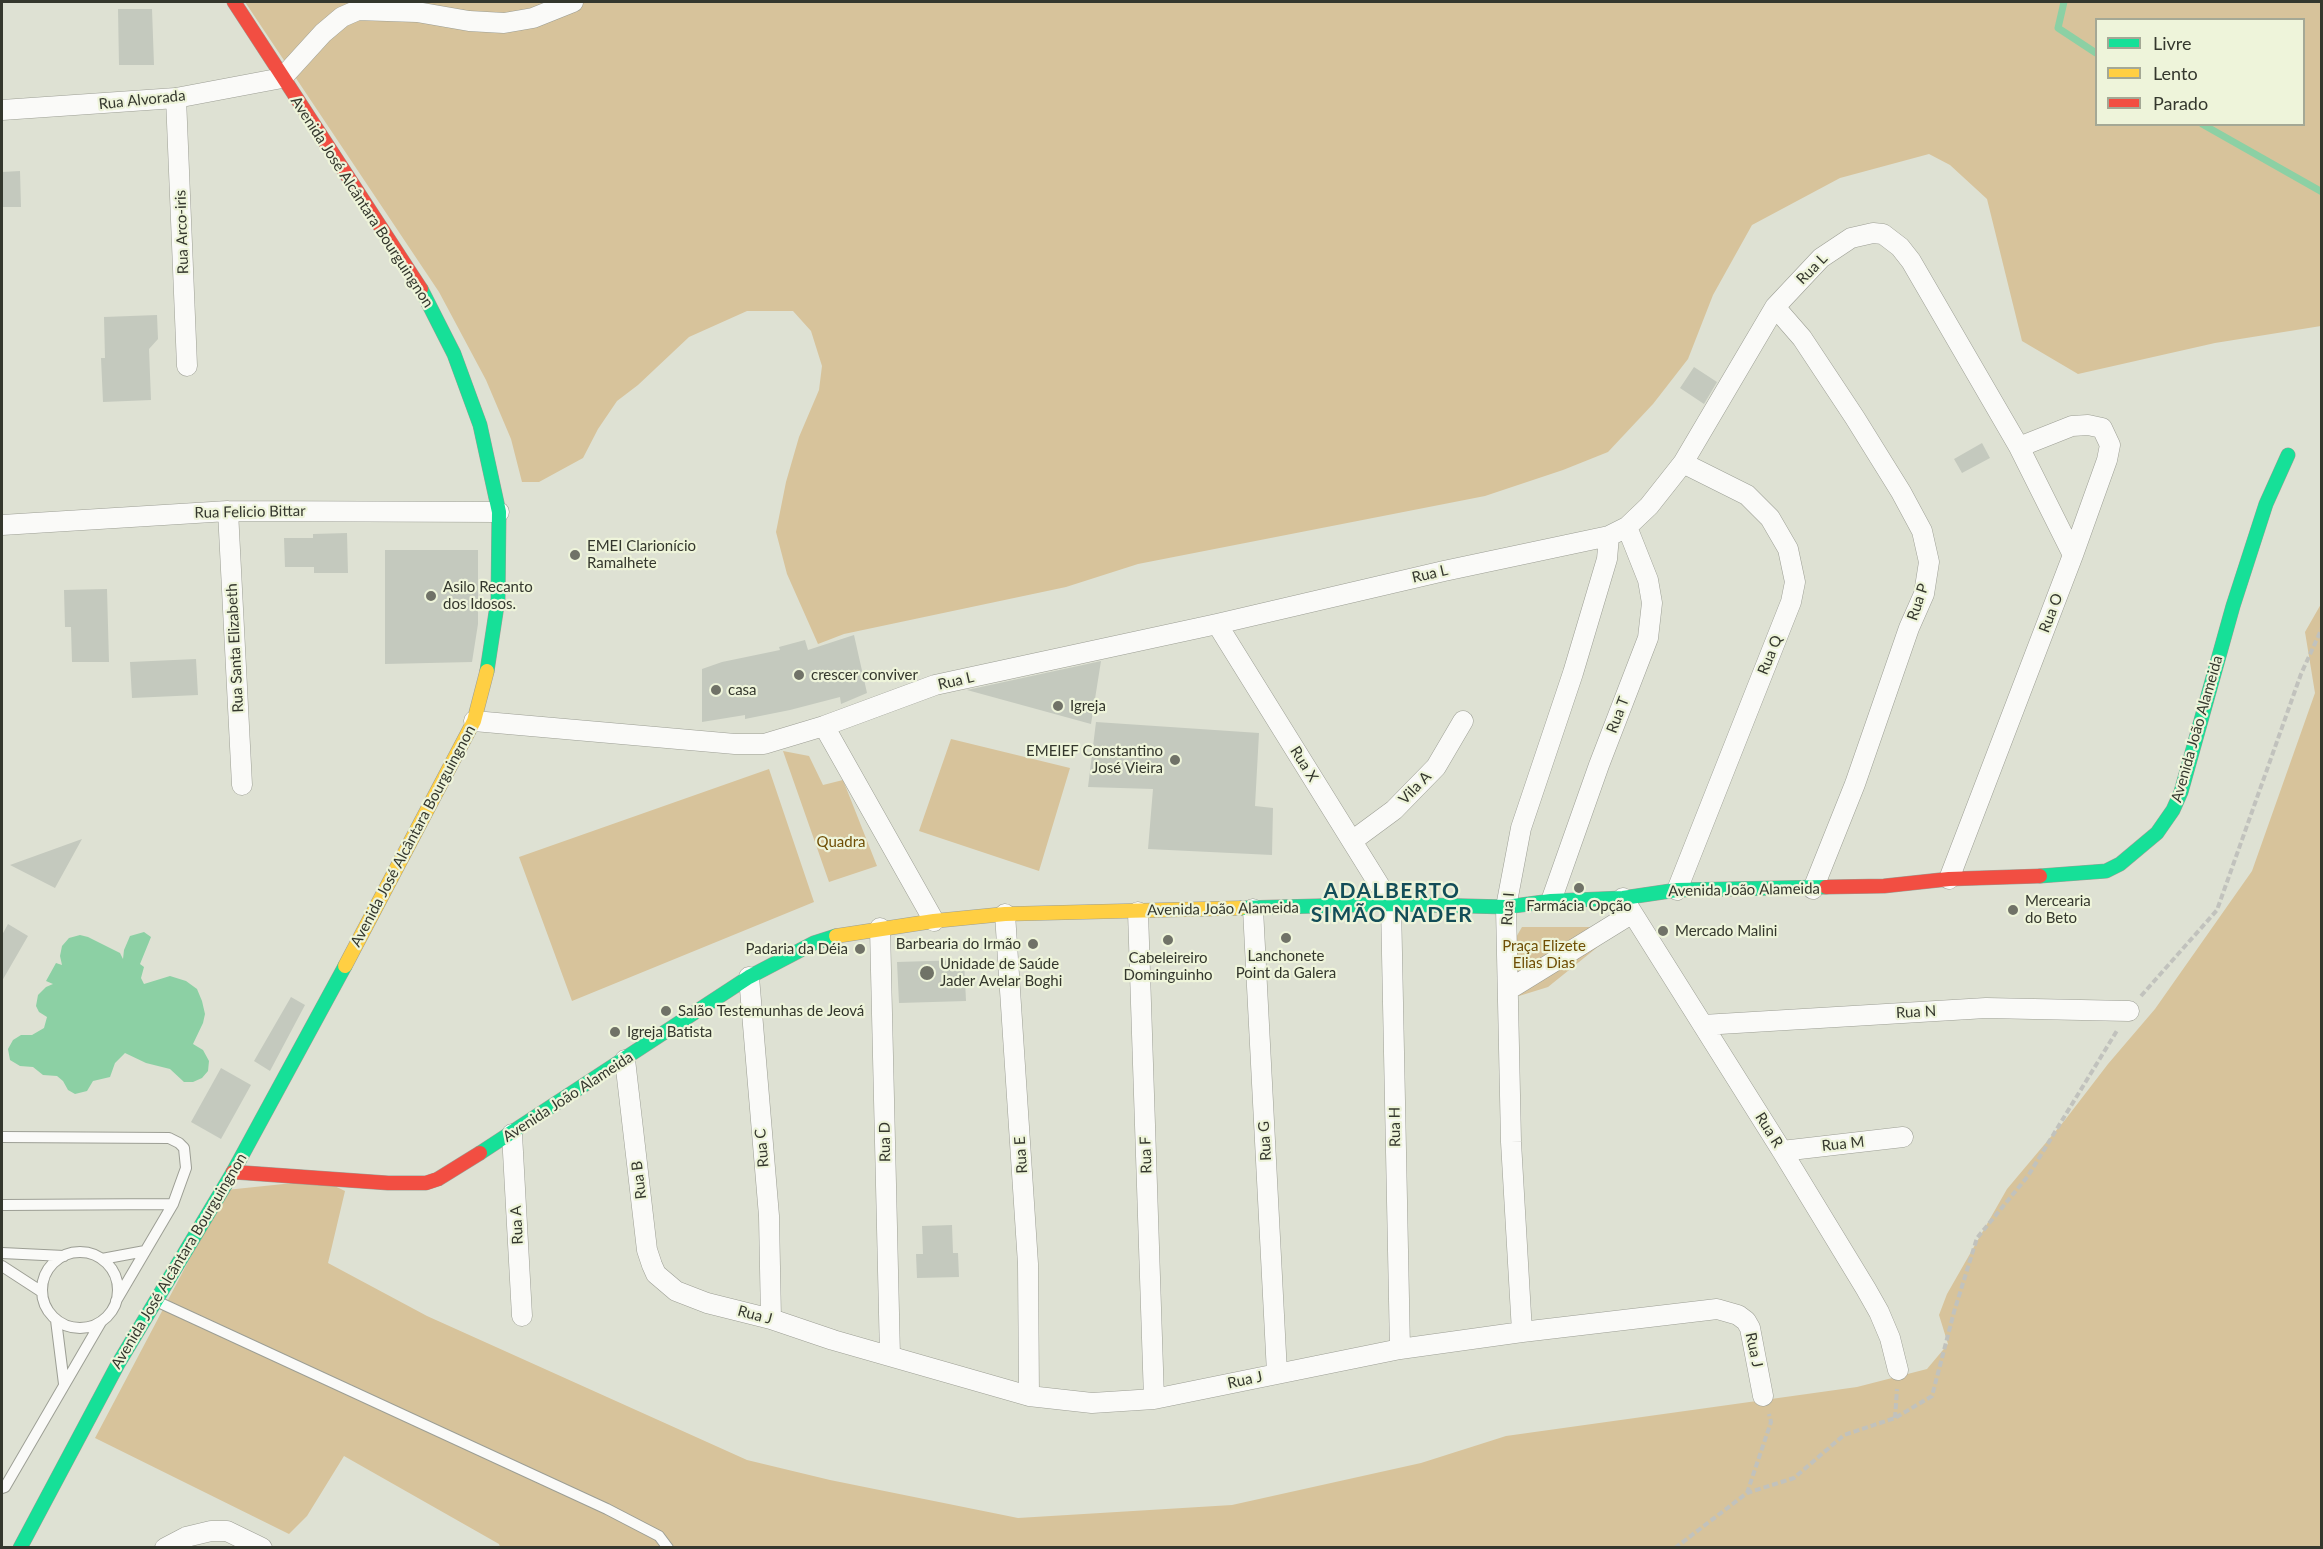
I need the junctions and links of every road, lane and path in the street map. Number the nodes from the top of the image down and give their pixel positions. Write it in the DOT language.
graph roads {
  1 [pos="234,2"];
  2 [pos="573,2"];
  3 [pos="282,78"];
  4 [pos="176,98"];
  5 [pos="2,110"];
  6 [pos="1775,307"];
  7 [pos="187,366"];
  8 [pos="2019,447"];
  9 [pos="2288,455"];
  10 [pos="1683,463"];
  11 [pos="228,511"];
  12 [pos="499,512"];
  13 [pos="2,525"];
  14 [pos="1618,532"];
  15 [pos="2073,555"];
  16 [pos="1217,624"];
  17 [pos="2322,628"];
  18 [pos="474,721"];
  19 [pos="1463,721"];
  20 [pos="824,726"];
  21 [pos="242,785"];
  22 [pos="1352,841"];
  23 [pos="1949,879"];
  24 [pos="1813,889"];
  25 [pos="1677,890"];
  26 [pos="1551,902"];
  27 [pos="1391,904"];
  28 [pos="1627,906"];
  29 [pos="1506,907"];
  30 [pos="1253,909"];
  31 [pos="1138,912"];
  32 [pos="1005,914"];
  33 [pos="934,921"];
  34 [pos="880,928"];
  35 [pos="749,976"];
  36 [pos="1508,990"];
  37 [pos="2129,1011"];
  38 [pos="1703,1025"];
  39 [pos="625,1060"];
  40 [pos="512,1134"];
  41 [pos="2,1137"];
  42 [pos="1903,1137"];
  43 [pos="1782,1151"];
  44 [pos="233,1172"];
  45 [pos="173,1204"];
  46 [pos="2,1205"];
  47 [pos="145,1251"];
  48 [pos="2,1253"];
  49 [pos="64,1256"];
  50 [pos="102,1259"];
  51 [pos="2,1266"];
  52 [pos="676,1291"];
  53 [pos="42,1292"];
  54 [pos="116,1301"];
  55 [pos="155,1301"];
  56 [pos="522,1316"];
  57 [pos="771,1319"];
  58 [pos="56,1320"];
  59 [pos="101,1322"];
  60 [pos="1522,1332"];
  61 [pos="1400,1349"];
  62 [pos="890,1356"];
  63 [pos="1898,1370"];
  64 [pos="1277,1373"];
  65 [pos="64,1384"];
  66 [pos="1029,1396"];
  67 [pos="1763,1396"];
  68 [pos="1154,1399"];
  69 [pos="1895,1418"];
  70 [pos="2,1488"];
  71 [pos="1747,1493"];
  72 [pos="20,1548"];
  73 [pos="165,1548"];
  74 [pos="262,1548"];
  75 [pos="668,1548"];
  76 [pos="1675,1548"];
  1 -- 3 [label="street, Avenida José Alcântara Bourguingnon"];
  2 -- 3 [label="street"];
  3 -- 4 [label="street, Rua Alvorada"];
  3 -- 12 [label="street, Avenida José Alcântara Bourguingnon"];
  4 -- 5 [label="street, Rua Alvorada"];
  4 -- 7 [label="street, Rua Arco-iris"];
  6 -- 8 [label="street, Rua L"];
  6 -- 10 [label="street, Rua L"];
  6 -- 24 [label="street, Rua P"];
  8 -- 15 [label="street, Rua L"];
  8 -- 15 [label="street, Rua O"];
  9 -- 23 [label="street, Avenida João Alameida"];
  10 -- 14 [label="street, Rua L"];
  10 -- 25 [label="street, Rua Q"];
  11 -- 12 [label="street, Rua Felicio Bittar"];
  11 -- 13 [label="street, Rua Felicio Bittar"];
  11 -- 21 [label="street, Rua Santa Elizabeth"];
  12 -- 18 [label="street, Avenida José Alcântara Bourguingnon"];
  14 -- 16 [label="street, Rua L"];
  14 -- 26 [label="street, Rua T"];
  14 -- 29 [label="street, Rua I"];
  15 -- 23 [label="street, Rua O"];
  16 -- 20 [label="street, Rua L"];
  16 -- 22 [label="street, Rua X"];
  17 -- 37 [label="path"];
  18 -- 20 [label="street, Rua L"];
  18 -- 44 [label="street, Avenida José Alcântara Bourguingnon"];
  19 -- 22 [label="street, Vila A"];
  20 -- 33 [label="street"];
  22 -- 27 [label="street, Rua X"];
  23 -- 24 [label="street, Avenida João Alameida"];
  24 -- 25 [label="street, Avenida João Alameida"];
  25 -- 28 [label="street, Avenida João Alameida"];
  26 -- 28 [label="street, Avenida João Alameida"];
  26 -- 29 [label="street, Avenida João Alameida"];
  27 -- 29 [label="street, Avenida João Alameida"];
  27 -- 30 [label="street, Avenida João Alameida"];
  27 -- 61 [label="street, Rua H"];
  28 -- 36 [label="street"];
  28 -- 38 [label="street, Rua R"];
  29 -- 36 [label="street, Rua I"];
  30 -- 31 [label="street, Avenida João Alameida"];
  30 -- 64 [label="street, Rua G"];
  31 -- 32 [label="street, Avenida João Alameida"];
  31 -- 68 [label="street, Rua F"];
  32 -- 33 [label="street, Avenida João Alameida"];
  32 -- 66 [label="street, Rua E"];
  33 -- 34 [label="street, Avenida João Alameida"];
  34 -- 35 [label="street, Avenida João Alameida"];
  34 -- 62 [label="street, Rua D"];
  35 -- 39 [label="street, Avenida João Alameida"];
  35 -- 57 [label="street, Rua C"];
  36 -- 60 [label="street, Rua I"];
  37 -- 38 [label="street, Rua N"];
  37 -- 69 [label="path"];
  38 -- 43 [label="street, Rua R"];
  39 -- 40 [label="street, Avenida João Alameida"];
  39 -- 52 [label="street, Rua B"];
  40 -- 44 [label="street, Avenida João Alameida"];
  40 -- 56 [label="street, Rua A"];
  41 -- 45 [label="lane"];
  42 -- 43 [label="street, Rua M"];
  43 -- 63 [label="street, Rua R"];
  44 -- 55 [label="street, Avenida José Alcântara Bourguingnon"];
  45 -- 46 [label="lane"];
  45 -- 47 [label="lane"];
  47 -- 50 [label="lane"];
  47 -- 54 [label="lane"];
  48 -- 49 [label="lane"];
  49 -- 50 [label="lane"];
  49 -- 53 [label="lane"];
  50 -- 54 [label="lane"];
  51 -- 53 [label="lane"];
  52 -- 57 [label="street, Rua J"];
  53 -- 58 [label="lane"];
  54 -- 59 [label="lane"];
  55 -- 72 [label="street, Avenida José Alcântara Bourguingnon"];
  55 -- 75 [label="lane"];
  57 -- 62 [label="street, Rua J"];
  58 -- 59 [label="lane"];
  58 -- 65 [label="lane"];
  59 -- 65 [label="lane"];
  60 -- 61 [label="street, Rua J"];
  60 -- 67 [label="street, Rua J"];
  61 -- 64 [label="street, Rua J"];
  62 -- 66 [label="street, Rua J"];
  63 -- 69 [label="path"];
  64 -- 68 [label="street, Rua J"];
  65 -- 70 [label="lane"];
  66 -- 68 [label="street, Rua J"];
  67 -- 71 [label="path"];
  69 -- 71 [label="path"];
  71 -- 76 [label="path"];
  73 -- 74 [label="street"];
}
